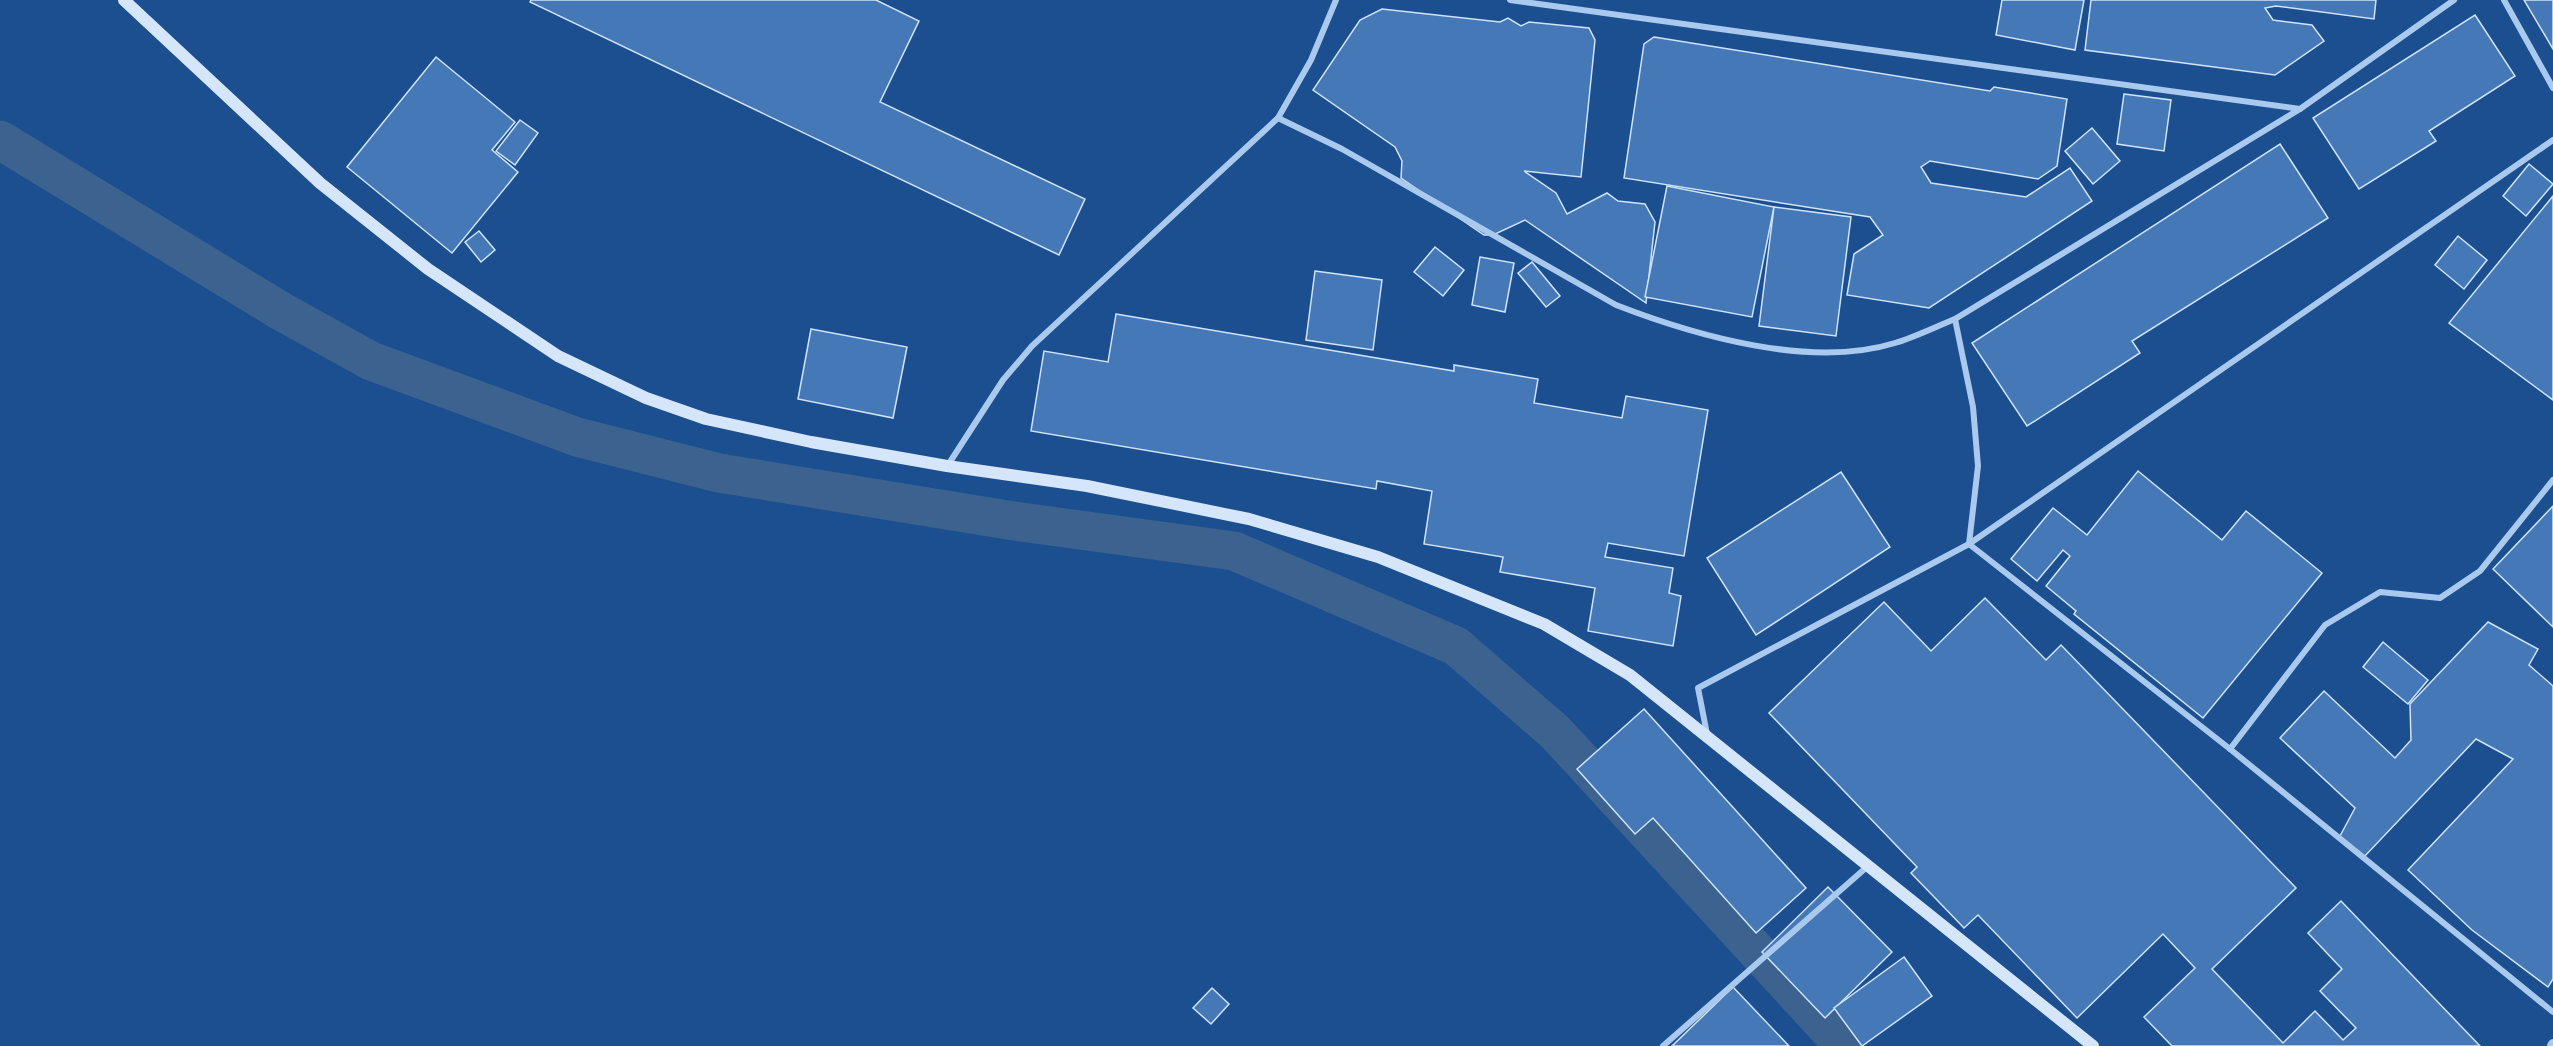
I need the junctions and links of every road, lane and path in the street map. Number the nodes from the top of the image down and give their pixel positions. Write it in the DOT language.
graph roads {
  1 [pos="124,0"];
  2 [pos="1336,0"];
  3 [pos="1510,0"];
  4 [pos="2454,0"];
  5 [pos="2504,0"];
  6 [pos="2553,88"];
  7 [pos="2300,109"];
  8 [pos="1278,118"];
  9 [pos="2553,140"];
  10 [pos="1955,320"];
  11 [pos="947,466"];
  12 [pos="2553,480"];
  13 [pos="1969,544"];
  14 [pos="1707,735"];
  15 [pos="2230,749"];
  16 [pos="1868,866"];
  17 [pos="2553,1012"];
  18 [pos="1662,1046"];
  19 [pos="2093,1046"];
  1 -- 11 [label="main road"];
  2 -- 8 [label="street"];
  3 -- 7 [label="street"];
  4 -- 7 [label="street"];
  5 -- 6 [label="street"];
  7 -- 10 [label="street"];
  8 -- 10 [label="street"];
  8 -- 11 [label="street"];
  9 -- 13 [label="street"];
  10 -- 13 [label="street"];
  11 -- 14 [label="main road"];
  12 -- 15 [label="street"];
  13 -- 14 [label="street"];
  13 -- 15 [label="street"];
  14 -- 16 [label="main road"];
  15 -- 17 [label="street"];
  16 -- 18 [label="street"];
  16 -- 19 [label="main road"];
}
